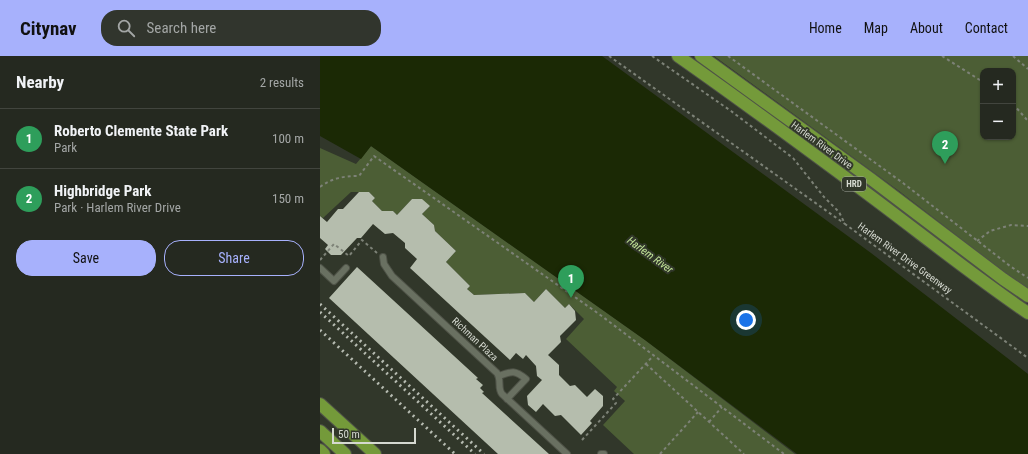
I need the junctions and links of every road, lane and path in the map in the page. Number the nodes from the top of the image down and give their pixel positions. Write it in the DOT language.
graph roads {
  1 [pos="610,56"];
  2 [pos="652,56"];
  3 [pos="678,56"];
  4 [pos="701,56"];
  5 [pos="728,56"];
  6 [pos="942,56"];
  7 [pos="1012,56"];
  8 [pos="1028,70"];
  9 [pos="980,80"];
  10 [pos="1016,107"];
  11 [pos="1028,121"];
  12 [pos="320,187"];
  13 [pos="845,224"];
  14 [pos="1028,226"];
  15 [pos="977,241"];
  16 [pos="382,257"];
  17 [pos="320,260"];
  18 [pos="320,268"];
  19 [pos="346,268"];
  20 [pos="1028,278"];
  21 [pos="1028,296"];
  22 [pos="1028,313"];
  23 [pos="654,355"];
  24 [pos="1028,358"];
  25 [pos="646,364"];
  26 [pos="499,376"];
  27 [pos="507,399"];
  28 [pos="320,404"];
  29 [pos="722,407"];
  30 [pos="698,412"];
  31 [pos="709,422"];
  32 [pos="320,431"];
  33 [pos="582,440"];
  34 [pos="320,450"];
  35 [pos="324,454"];
  36 [pos="345,454"];
  37 [pos="375,454"];
  38 [pos="567,454"];
  39 [pos="660,454"];
  40 [pos="744,454"];
  41 [pos="784,454"];
  1 -- 13 [label="path"];
  2 -- 13 [label="path, Harlem River Drive Greenway"];
  3 -- 22 [label="highway, Harlem River Drive / HRD"];
  4 -- 21 [label="highway, Harlem River Drive / HRD"];
  5 -- 15 [label="path"];
  6 -- 9 [label="path"];
  7 -- 8 [label="path"];
  10 -- 11 [label="path"];
  12 -- 23 [label="path"];
  13 -- 24 [label="path, Harlem River Drive Greenway"];
  14 -- 15 [label="path"];
  15 -- 20 [label="path"];
  16 -- 17 [label="path"];
  16 -- 26 [label="lane, Richman Plaza"];
  18 -- 19 [label="lane"];
  23 -- 25 [label="path"];
  23 -- 29 [label="path"];
  25 -- 30 [label="path"];
  25 -- 33 [label="path"];
  26 -- 27 [label="lane, Richman Plaza"];
  26 -- 27 [label="lane"];
  27 -- 38 [label="lane, Richman Plaza"];
  28 -- 37 [label="highway"];
  29 -- 31 [label="path"];
  29 -- 41 [label="path"];
  30 -- 31 [label="path"];
  30 -- 39 [label="path"];
  31 -- 40 [label="path"];
  32 -- 36 [label="highway"];
  34 -- 35 [label="highway"];
}
